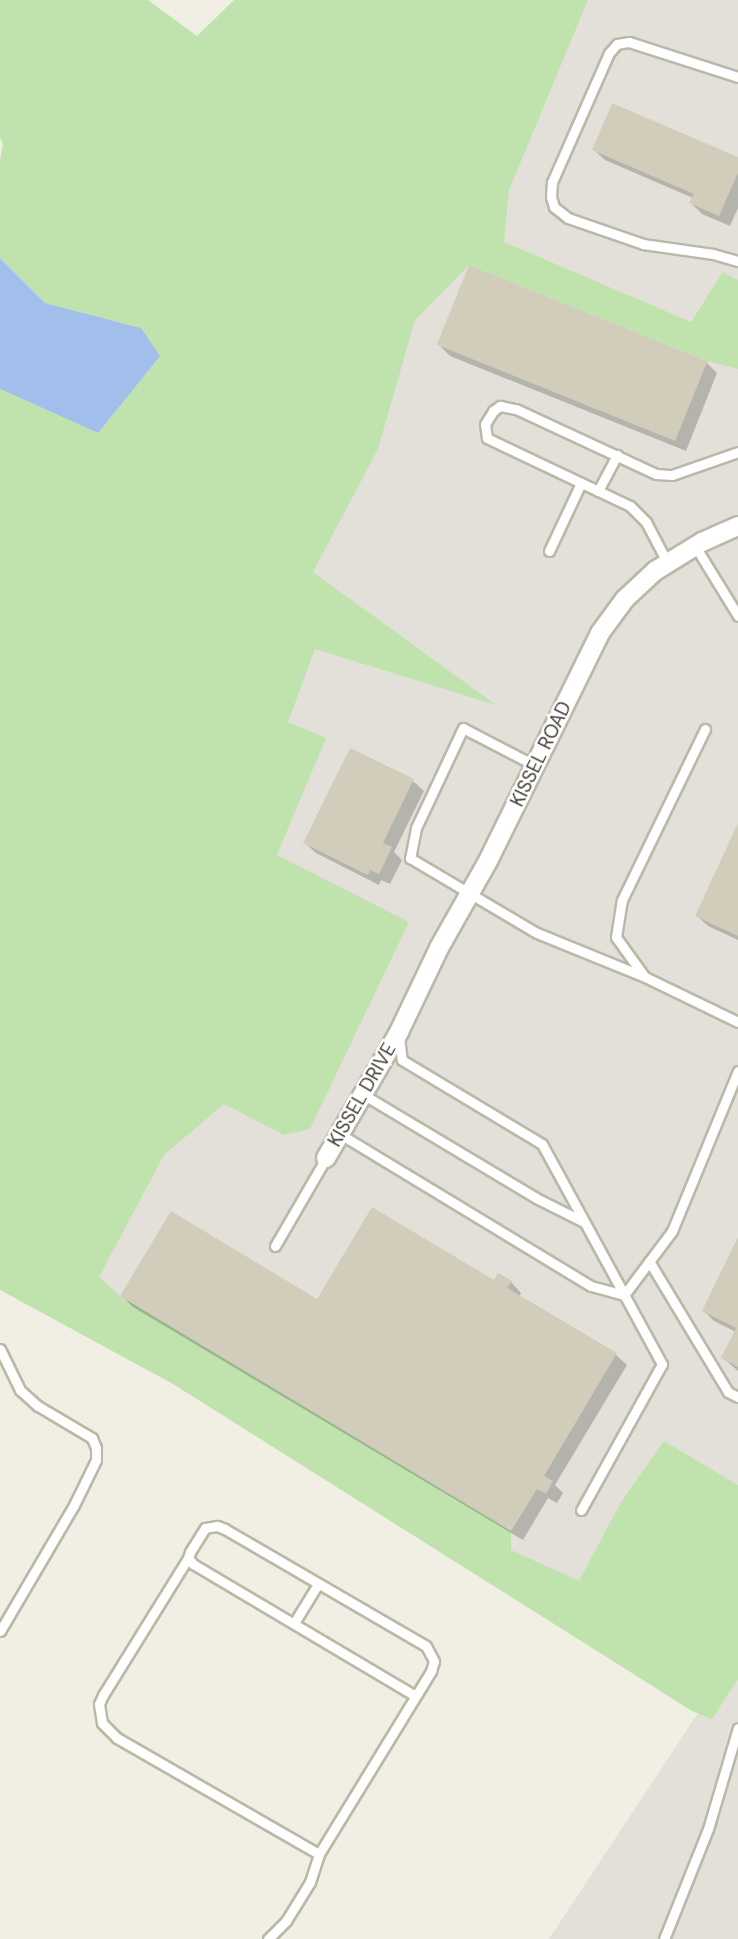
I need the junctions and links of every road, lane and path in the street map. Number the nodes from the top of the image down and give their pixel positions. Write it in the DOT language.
graph roads {
  1 [pos="738,76"];
  2 [pos="737,260"];
  3 [pos="738,452"];
  4 [pos="617,455"];
  5 [pos="581,483"];
  6 [pos="598,491"];
  7 [pos="738,526"];
  8 [pos="695,546"];
  9 [pos="549,551"];
  10 [pos="667,562"];
  11 [pos="738,616"];
  12 [pos="705,729"];
  13 [pos="536,766"];
  14 [pos="469,895"];
  15 [pos="645,977"];
  16 [pos="738,1022"];
  17 [pos="399,1032"];
  18 [pos="738,1072"];
  19 [pos="363,1095"];
  20 [pos="340,1134"];
  21 [pos="326,1158"];
  22 [pos="585,1223"];
  23 [pos="275,1246"];
  24 [pos="649,1261"];
  25 [pos="624,1295"];
  26 [pos="0,1349"];
  27 [pos="738,1397"];
  28 [pos="581,1510"];
  29 [pos="188,1558"];
  30 [pos="318,1584"];
  31 [pos="294,1623"];
  32 [pos="0,1631"];
  33 [pos="415,1696"];
  34 [pos="738,1728"];
  35 [pos="319,1854"];
  36 [pos="268,1939"];
  37 [pos="664,1939"];
  1 -- 2 [label="lane"];
  3 -- 4 [label="lane"];
  4 -- 5 [label="lane"];
  4 -- 6 [label="lane"];
  5 -- 6 [label="lane"];
  5 -- 9 [label="lane"];
  6 -- 10 [label="lane"];
  7 -- 8 [label="street, KISSEL ROAD"];
  8 -- 10 [label="street, KISSEL ROAD"];
  8 -- 11 [label="lane"];
  10 -- 13 [label="street, KISSEL ROAD"];
  12 -- 15 [label="lane"];
  13 -- 14 [label="street, KISSEL ROAD"];
  13 -- 14 [label="lane"];
  14 -- 15 [label="lane"];
  14 -- 17 [label="street, KISSEL ROAD"];
  15 -- 16 [label="lane"];
  17 -- 19 [label="street, KISSEL DRIVE"];
  17 -- 22 [label="lane"];
  18 -- 24 [label="lane"];
  19 -- 20 [label="street, KISSEL DRIVE"];
  19 -- 22 [label="lane"];
  20 -- 21 [label="street, KISSEL DRIVE"];
  20 -- 25 [label="lane"];
  21 -- 23 [label="lane"];
  22 -- 25 [label="lane"];
  24 -- 25 [label="lane"];
  24 -- 27 [label="lane"];
  25 -- 28 [label="lane"];
  26 -- 32 [label="lane"];
  29 -- 30 [label="lane"];
  29 -- 31 [label="lane"];
  29 -- 35 [label="lane"];
  30 -- 31 [label="lane"];
  30 -- 33 [label="lane"];
  31 -- 33 [label="lane"];
  33 -- 35 [label="lane"];
  34 -- 37 [label="lane"];
  35 -- 36 [label="lane"];
}
